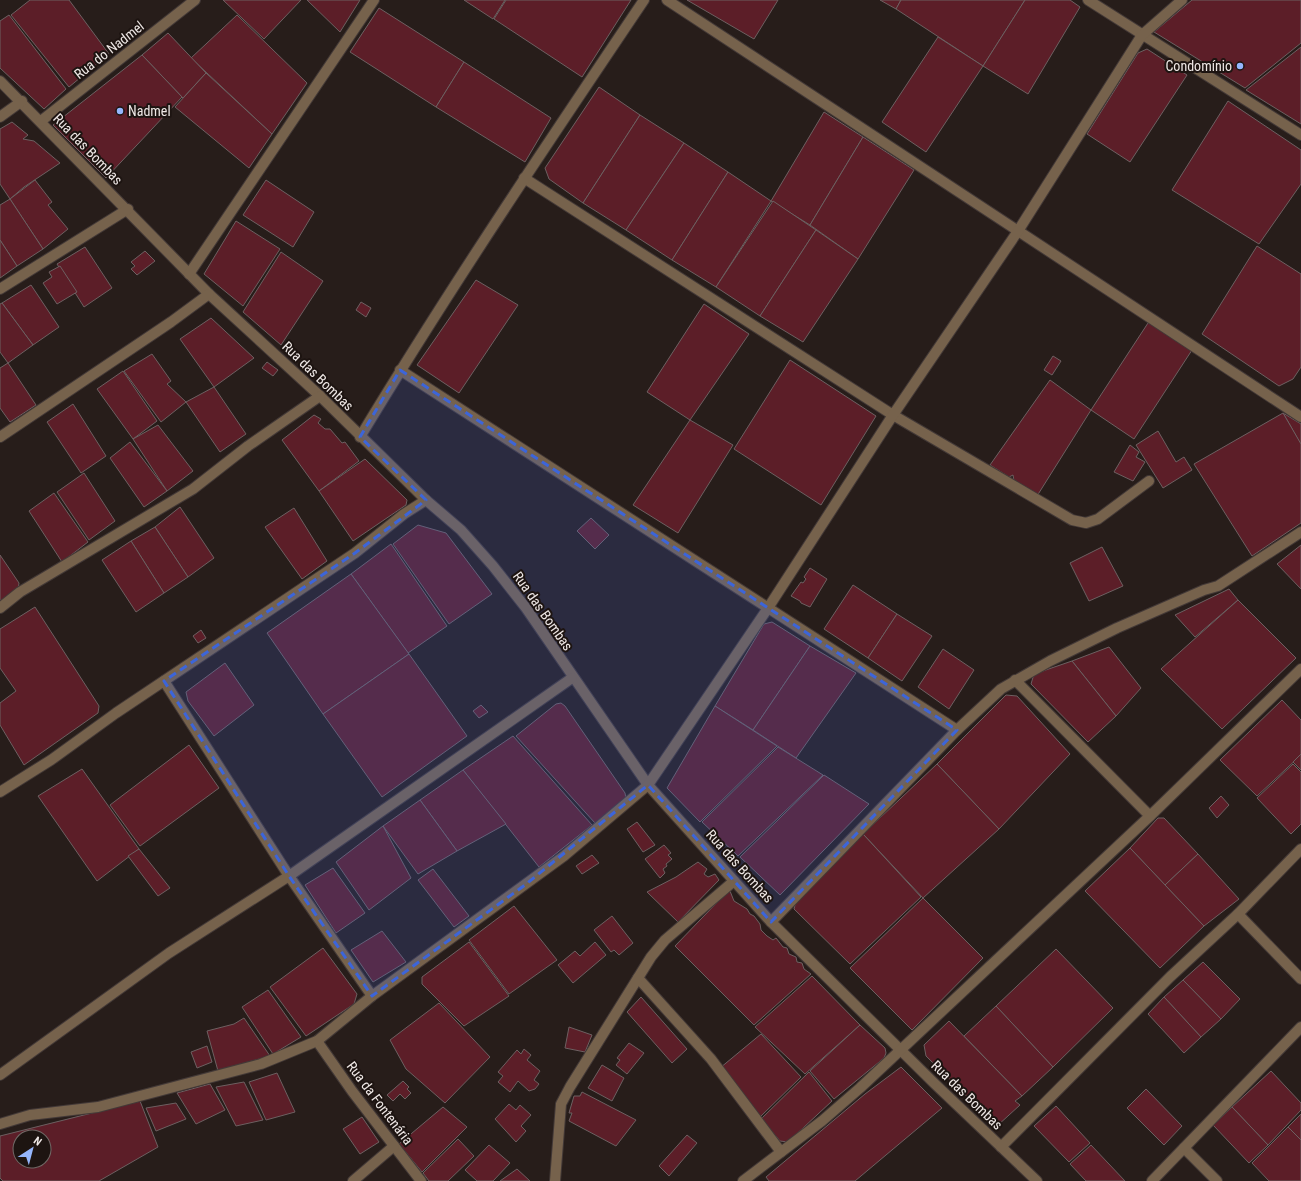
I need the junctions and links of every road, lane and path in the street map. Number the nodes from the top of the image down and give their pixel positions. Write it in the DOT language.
graph roads {
  1 [pos="195,0"];
  2 [pos="374,0"];
  3 [pos="644,0"];
  4 [pos="667,0"];
  5 [pos="1088,0"];
  6 [pos="1182,0"];
  7 [pos="1142,35"];
  8 [pos="0,81"];
  9 [pos="22,101"];
  10 [pos="0,117"];
  11 [pos="42,121"];
  12 [pos="1301,135"];
  13 [pos="524,178"];
  14 [pos="128,209"];
  15 [pos="1018,231"];
  16 [pos="189,274"];
  17 [pos="0,289"];
  18 [pos="209,294"];
  19 [pos="400,370"];
  20 [pos="320,396"];
  21 [pos="893,415"];
  22 [pos="1301,417"];
  23 [pos="360,436"];
  24 [pos="0,437"];
  25 [pos="1148,481"];
  26 [pos="426,500"];
  27 [pos="1301,532"];
  28 [pos="0,608"];
  29 [pos="768,608"];
  30 [pos="1301,669"];
  31 [pos="572,678"];
  32 [pos="1015,680"];
  33 [pos="164,681"];
  34 [pos="957,730"];
  35 [pos="648,785"];
  36 [pos="0,792"];
  37 [pos="1150,816"];
  38 [pos="1301,849"];
  39 [pos="289,876"];
  40 [pos="734,881"];
  41 [pos="1238,914"];
  42 [pos="771,922"];
  43 [pos="638,978"];
  44 [pos="1301,979"];
  45 [pos="372,996"];
  46 [pos="1301,1027"];
  47 [pos="318,1041"];
  48 [pos="901,1050"];
  49 [pos="0,1075"];
  50 [pos="0,1124"];
  51 [pos="394,1146"];
  52 [pos="1001,1147"];
  53 [pos="1184,1148"];
  54 [pos="781,1152"];
  55 [pos="353,1181"];
  56 [pos="421,1181"];
  57 [pos="555,1181"];
  58 [pos="743,1181"];
  59 [pos="1037,1181"];
  60 [pos="1152,1181"];
  61 [pos="1217,1181"];
  1 -- 11 [label="street, Rua do Nadmel"];
  2 -- 16 [label="street"];
  3 -- 13 [label="street"];
  4 -- 15 [label="street"];
  5 -- 7 [label="street"];
  6 -- 7 [label="street"];
  7 -- 12 [label="street"];
  7 -- 15 [label="street"];
  8 -- 9 [label="street, Rua das Bombas"];
  9 -- 10 [label="street"];
  9 -- 11 [label="street, Rua das Bombas"];
  11 -- 14 [label="street, Rua das Bombas"];
  13 -- 19 [label="street"];
  13 -- 21 [label="street"];
  14 -- 16 [label="street, Rua das Bombas"];
  14 -- 17 [label="street"];
  15 -- 21 [label="street"];
  15 -- 22 [label="street"];
  16 -- 18 [label="street, Rua das Bombas"];
  18 -- 20 [label="street, Rua das Bombas"];
  18 -- 24 [label="street"];
  19 -- 23 [label="street"];
  19 -- 29 [label="street"];
  20 -- 23 [label="street, Rua das Bombas"];
  20 -- 28 [label="street"];
  21 -- 25 [label="street"];
  21 -- 29 [label="street"];
  23 -- 26 [label="street, Rua das Bombas"];
  26 -- 31 [label="street, Rua das Bombas"];
  26 -- 33 [label="street"];
  27 -- 32 [label="street"];
  29 -- 34 [label="street"];
  29 -- 35 [label="street"];
  30 -- 37 [label="street"];
  31 -- 35 [label="street, Rua das Bombas"];
  31 -- 39 [label="street"];
  32 -- 34 [label="street"];
  32 -- 37 [label="street"];
  33 -- 36 [label="street"];
  33 -- 39 [label="street"];
  34 -- 42 [label="street"];
  35 -- 40 [label="street, Rua das Bombas"];
  35 -- 45 [label="street"];
  37 -- 48 [label="street"];
  38 -- 41 [label="street"];
  39 -- 45 [label="street"];
  39 -- 49 [label="street"];
  40 -- 42 [label="street, Rua das Bombas"];
  40 -- 43 [label="street"];
  41 -- 44 [label="street"];
  41 -- 52 [label="street"];
  42 -- 48 [label="street, Rua das Bombas"];
  43 -- 54 [label="street"];
  43 -- 57 [label="street"];
  45 -- 47 [label="street"];
  46 -- 53 [label="street"];
  47 -- 50 [label="street"];
  47 -- 51 [label="street, Rua da Fontenária"];
  48 -- 52 [label="street, Rua das Bombas"];
  48 -- 54 [label="street"];
  51 -- 55 [label="street"];
  51 -- 56 [label="street, Rua da Fontenária"];
  52 -- 59 [label="street, Rua das Bombas"];
  53 -- 60 [label="street"];
  53 -- 61 [label="street"];
  54 -- 58 [label="street"];
}
